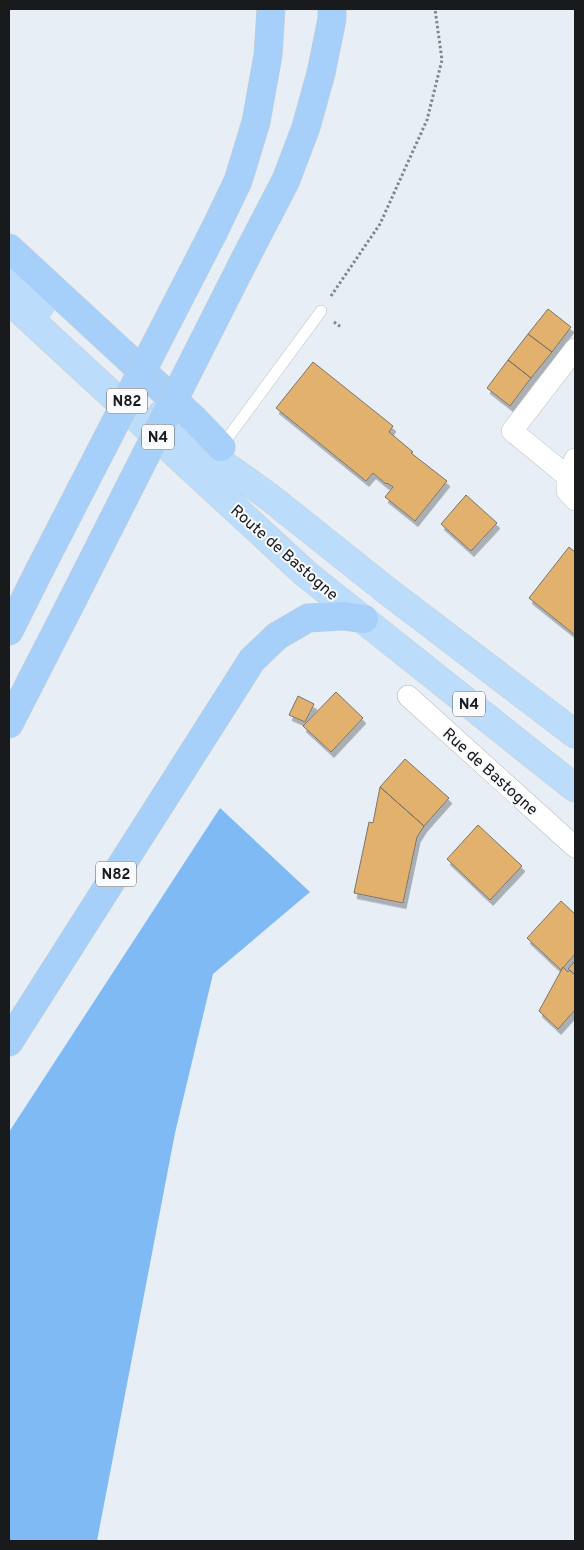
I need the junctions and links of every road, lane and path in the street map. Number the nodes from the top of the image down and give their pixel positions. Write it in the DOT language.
graph roads {
  1 [pos="271,9"];
  2 [pos="332,9"];
  3 [pos="436,9"];
  4 [pos="9,248"];
  5 [pos="9,278"];
  6 [pos="9,300"];
  7 [pos="321,311"];
  8 [pos="575,349"];
  9 [pos="221,447"];
  10 [pos="571,468"];
  11 [pos="268,496"];
  12 [pos="575,500"];
  13 [pos="364,619"];
  14 [pos="9,631"];
  15 [pos="408,696"];
  16 [pos="9,724"];
  17 [pos="575,734"];
  18 [pos="575,788"];
  19 [pos="575,846"];
  20 [pos="9,1042"];
  1 -- 14 [label="highway, N82, bridge"];
  2 -- 16 [label="highway, N82, bridge"];
  3 -- 7 [label="path"];
  4 -- 9 [label="highway, N82"];
  5 -- 11 [label="main road, Route de Bastogne / N4"];
  6 -- 13 [label="main road, Route de Bastogne / N4"];
  7 -- 9 [label="lane"];
  8 -- 10 [label="street"];
  9 -- 11 [label="main road, N82"];
  10 -- 12 [label="street"];
  11 -- 17 [label="main road, Route de Bastogne / N4"];
  13 -- 18 [label="main road, Route de Bastogne / N4"];
  13 -- 20 [label="highway, N82"];
  15 -- 19 [label="street, Rue de Bastogne"];
}
